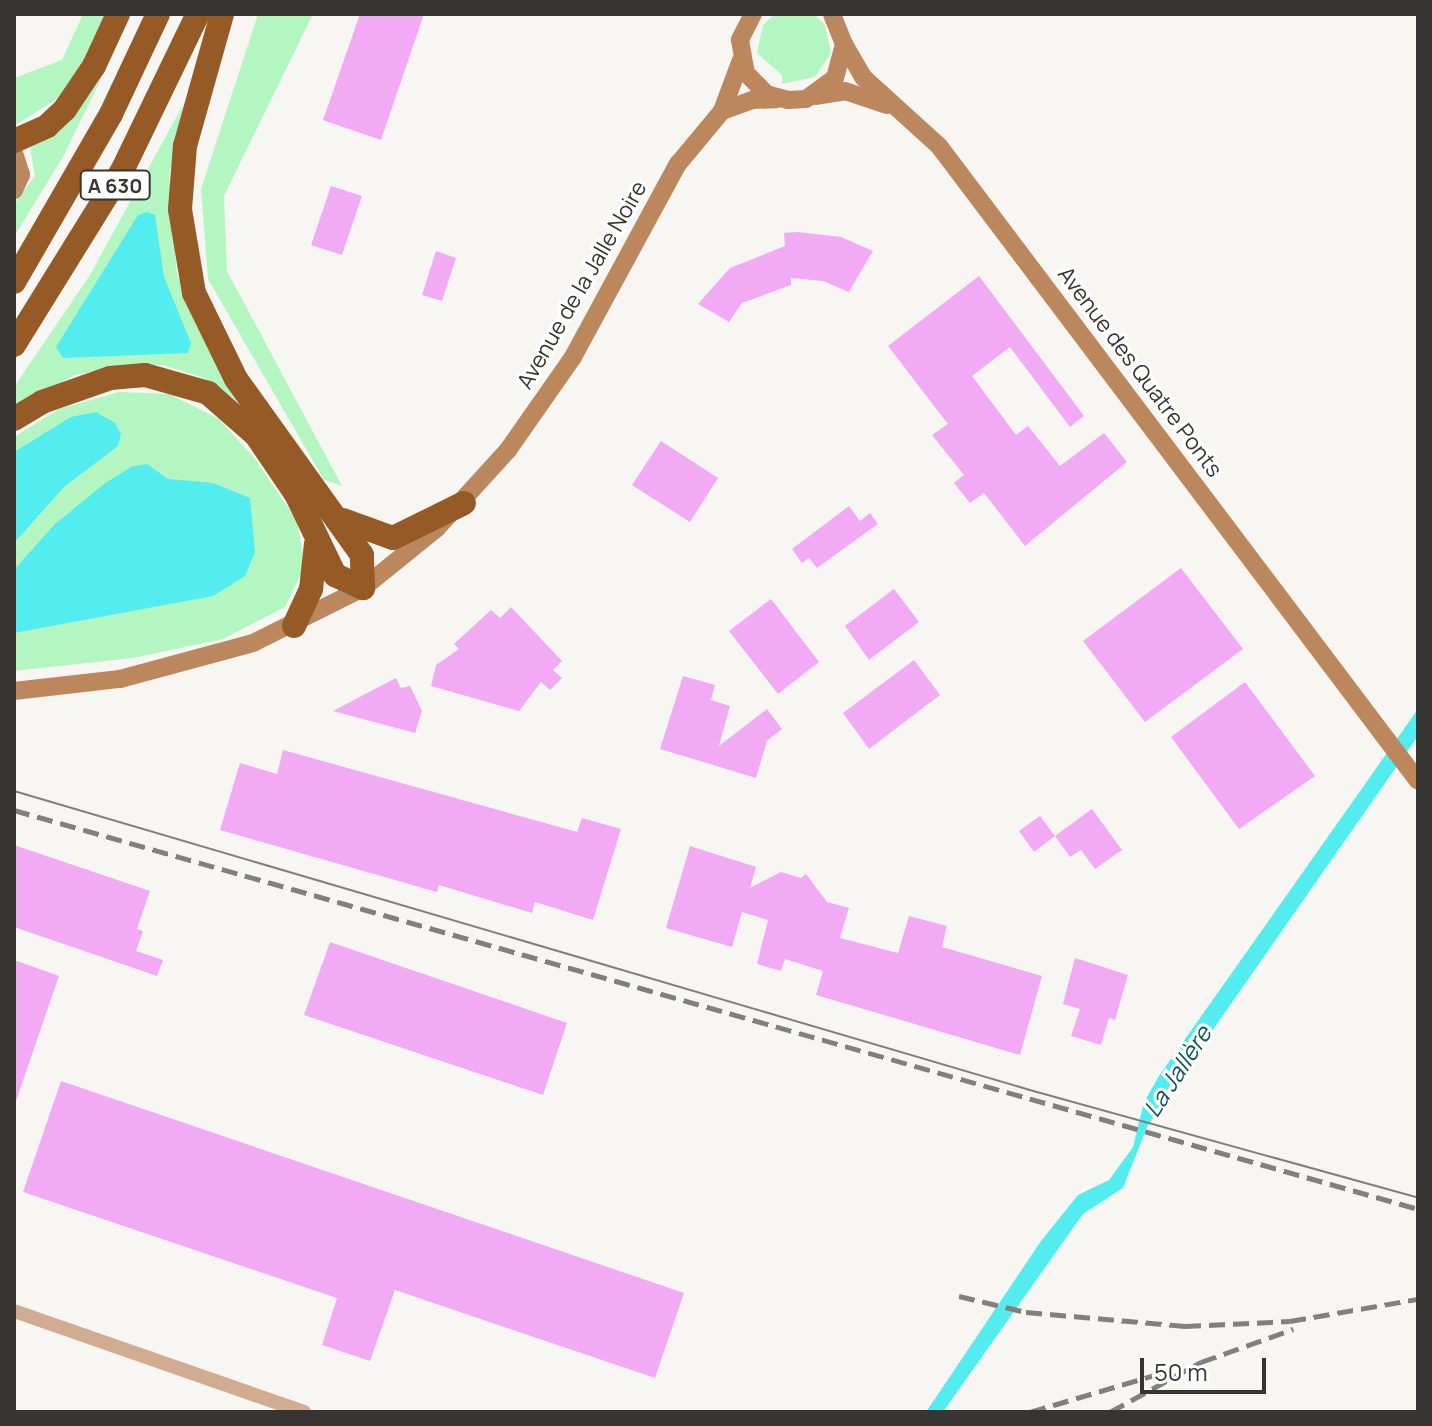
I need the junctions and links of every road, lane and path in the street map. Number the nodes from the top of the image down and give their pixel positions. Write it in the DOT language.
graph roads {
  1 [pos="118,14"];
  2 [pos="158,14"];
  3 [pos="198,14"];
  4 [pos="222,14"];
  5 [pos="753,14"];
  6 [pos="832,14"];
  7 [pos="844,44"];
  8 [pos="741,60"];
  9 [pos="779,99"];
  10 [pos="806,99"];
  11 [pos="722,111"];
  12 [pos="900,111"];
  13 [pos="14,141"];
  14 [pos="14,153"];
  15 [pos="14,190"];
  16 [pos="14,282"];
  17 [pos="14,345"];
  18 [pos="14,419"];
  19 [pos="464,503"];
  20 [pos="331,513"];
  21 [pos="317,541"];
  22 [pos="363,588"];
  23 [pos="294,626"];
  24 [pos="14,691"];
  25 [pos="1418,781"];
  26 [pos="14,1311"];
  27 [pos="304,1412"];
  1 -- 13 [label="highway"];
  2 -- 16 [label="highway, A 630"];
  3 -- 17 [label="highway, A 630"];
  4 -- 20 [label="highway"];
  5 -- 8 [label="main road"];
  6 -- 7 [label="main road, Avenue des Quatre Ponts"];
  7 -- 10 [label="main road"];
  7 -- 12 [label="main road, Avenue des Quatre Ponts"];
  8 -- 9 [label="main road"];
  8 -- 11 [label="main road"];
  9 -- 10 [label="main road"];
  9 -- 11 [label="main road"];
  10 -- 12 [label="main road"];
  11 -- 19 [label="main road, Avenue de la Jalle Noire"];
  12 -- 25 [label="main road, Avenue des Quatre Ponts"];
  14 -- 15 [label="main road"];
  18 -- 21 [label="highway"];
  19 -- 20 [label="highway"];
  19 -- 22 [label="main road, Avenue de la Jalle Noire"];
  20 -- 22 [label="highway"];
  21 -- 22 [label="highway"];
  21 -- 23 [label="highway"];
  22 -- 23 [label="main road, Avenue de la Jalle Noire"];
  23 -- 24 [label="main road, Avenue de la Jalle Noire"];
  26 -- 27 [label="street"];
}
